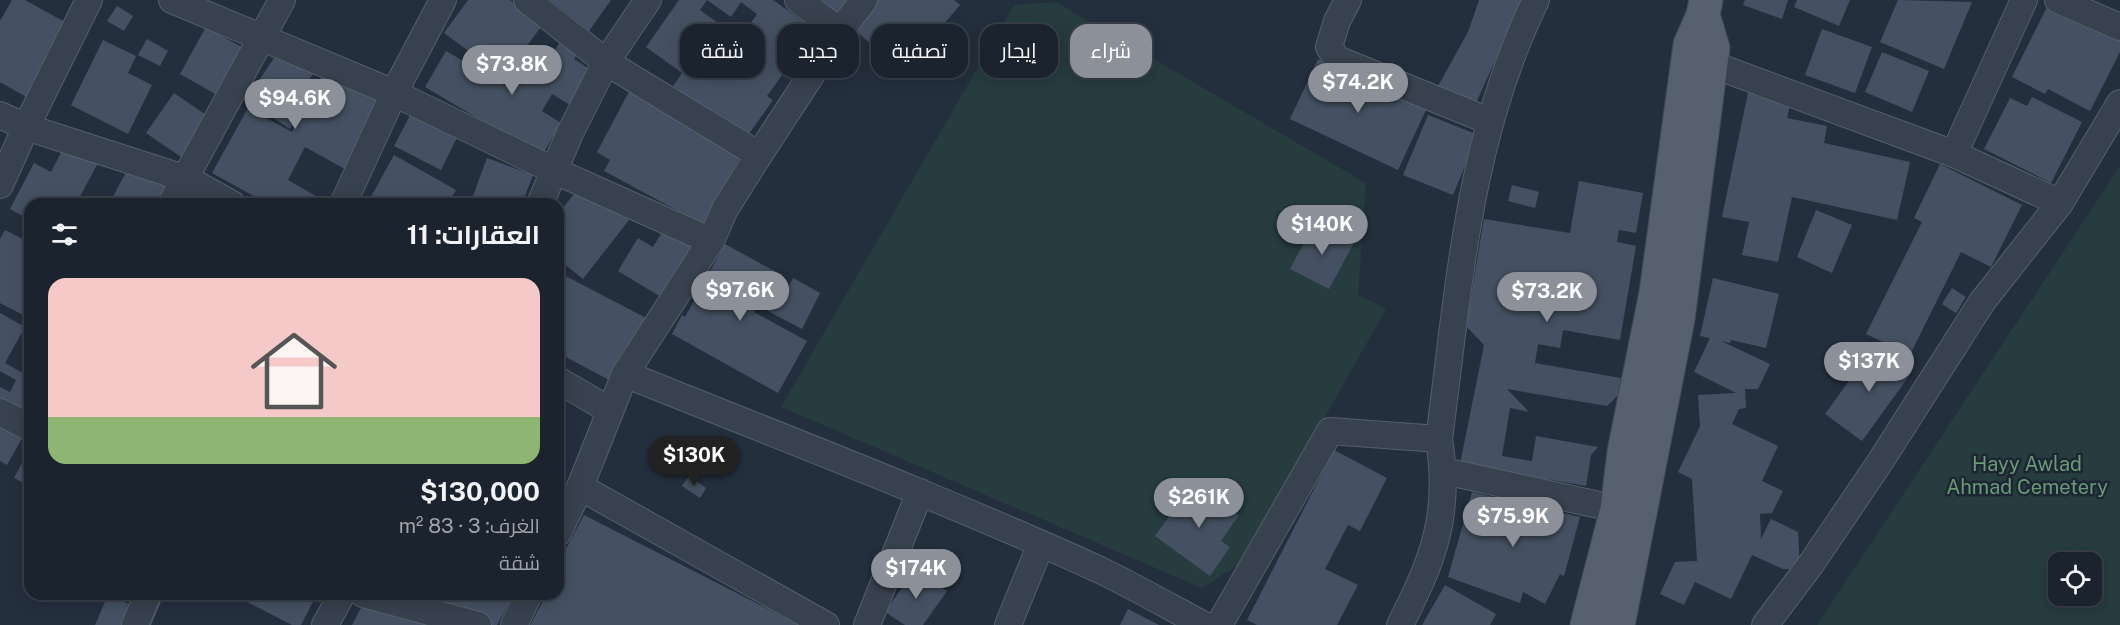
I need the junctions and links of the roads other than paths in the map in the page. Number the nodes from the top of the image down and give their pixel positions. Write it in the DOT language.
graph roads {
  1 [pos="89,0"];
  2 [pos="172,0"];
  3 [pos="282,0"];
  4 [pos="443,0"];
  5 [pos="527,0"];
  6 [pos="648,0"];
  7 [pos="798,0"];
  8 [pos="864,0"];
  9 [pos="1348,0"];
  10 [pos="1536,0"];
  11 [pos="2024,0"];
  12 [pos="2058,0"];
  13 [pos="1704,7"];
  14 [pos="831,24"];
  15 [pos="845,24"];
  16 [pos="2120,27"];
  17 [pos="263,38"];
  18 [pos="606,62"];
  19 [pos="1711,64"];
  20 [pos="809,78"];
  21 [pos="394,93"];
  22 [pos="2120,103"];
  23 [pos="0,115"];
  24 [pos="1489,121"];
  25 [pos="26,126"];
  26 [pos="1954,154"];
  27 [pos="759,155"];
  28 [pos="555,171"];
  29 [pos="187,179"];
  30 [pos="0,185"];
  31 [pos="175,198"];
  32 [pos="221,198"];
  33 [pos="346,198"];
  34 [pos="543,198"];
  35 [pos="2060,203"];
  36 [pos="711,241"];
  37 [pos="625,374"];
  38 [pos="564,384"];
  39 [pos="609,410"];
  40 [pos="0,412"];
  41 [pos="24,425"];
  42 [pos="1439,439"];
  43 [pos="1444,471"];
  44 [pos="580,487"];
  45 [pos="920,492"];
  46 [pos="1617,509"];
  47 [pos="564,520"];
  48 [pos="1041,544"];
  49 [pos="145,600"];
  50 [pos="339,600"];
  51 [pos="385,600"];
  52 [pos="526,600"];
  53 [pos="135,625"];
  54 [pos="325,625"];
  55 [pos="478,625"];
  56 [pos="514,625"];
  57 [pos="826,625"];
  58 [pos="867,625"];
  59 [pos="1008,625"];
  60 [pos="1204,625"];
  61 [pos="1219,625"];
  62 [pos="1400,625"];
  63 [pos="1587,625"];
  64 [pos="1618,625"];
  65 [pos="1765,625"];
  1 -- 25 [label="street"];
  2 -- 17 [label="street"];
  3 -- 17 [label="street"];
  4 -- 21 [label="street"];
  5 -- 18 [label="street"];
  6 -- 18 [label="street"];
  7 -- 14 [label="street"];
  8 -- 15 [label="street"];
  9 -- 24 [label="street"];
  10 -- 24 [label="street"];
  11 -- 26 [label="street"];
  12 -- 16 [label="street"];
  13 -- 19 [label="main road"];
  13 -- 46 [label="main road"];
  17 -- 21 [label="street"];
  17 -- 29 [label="street"];
  18 -- 27 [label="street"];
  18 -- 28 [label="street"];
  19 -- 26 [label="street"];
  19 -- 64 [label="main road"];
  20 -- 27 [label="street"];
  21 -- 28 [label="street"];
  21 -- 33 [label="street"];
  22 -- 35 [label="street"];
  23 -- 25 [label="street"];
  24 -- 42 [label="street"];
  25 -- 29 [label="street"];
  25 -- 30 [label="street"];
  26 -- 35 [label="street"];
  27 -- 36 [label="street"];
  28 -- 34 [label="street"];
  28 -- 36 [label="street"];
  29 -- 31 [label="street"];
  29 -- 32 [label="street"];
  35 -- 65 [label="street"];
  36 -- 37 [label="street"];
  37 -- 39 [label="street"];
  37 -- 45 [label="street"];
  38 -- 39 [label="street"];
  39 -- 44 [label="street"];
  40 -- 41 [label="street"];
  42 -- 43 [label="street"];
  42 -- 61 [label="street"];
  43 -- 46 [label="street"];
  43 -- 62 [label="street"];
  44 -- 47 [label="street"];
  44 -- 57 [label="street"];
  45 -- 48 [label="street"];
  45 -- 58 [label="street"];
  46 -- 63 [label="main road"];
  48 -- 59 [label="street"];
  48 -- 60 [label="street"];
  49 -- 53 [label="street"];
  50 -- 54 [label="street"];
  51 -- 55 [label="street"];
  52 -- 56 [label="street"];
}
